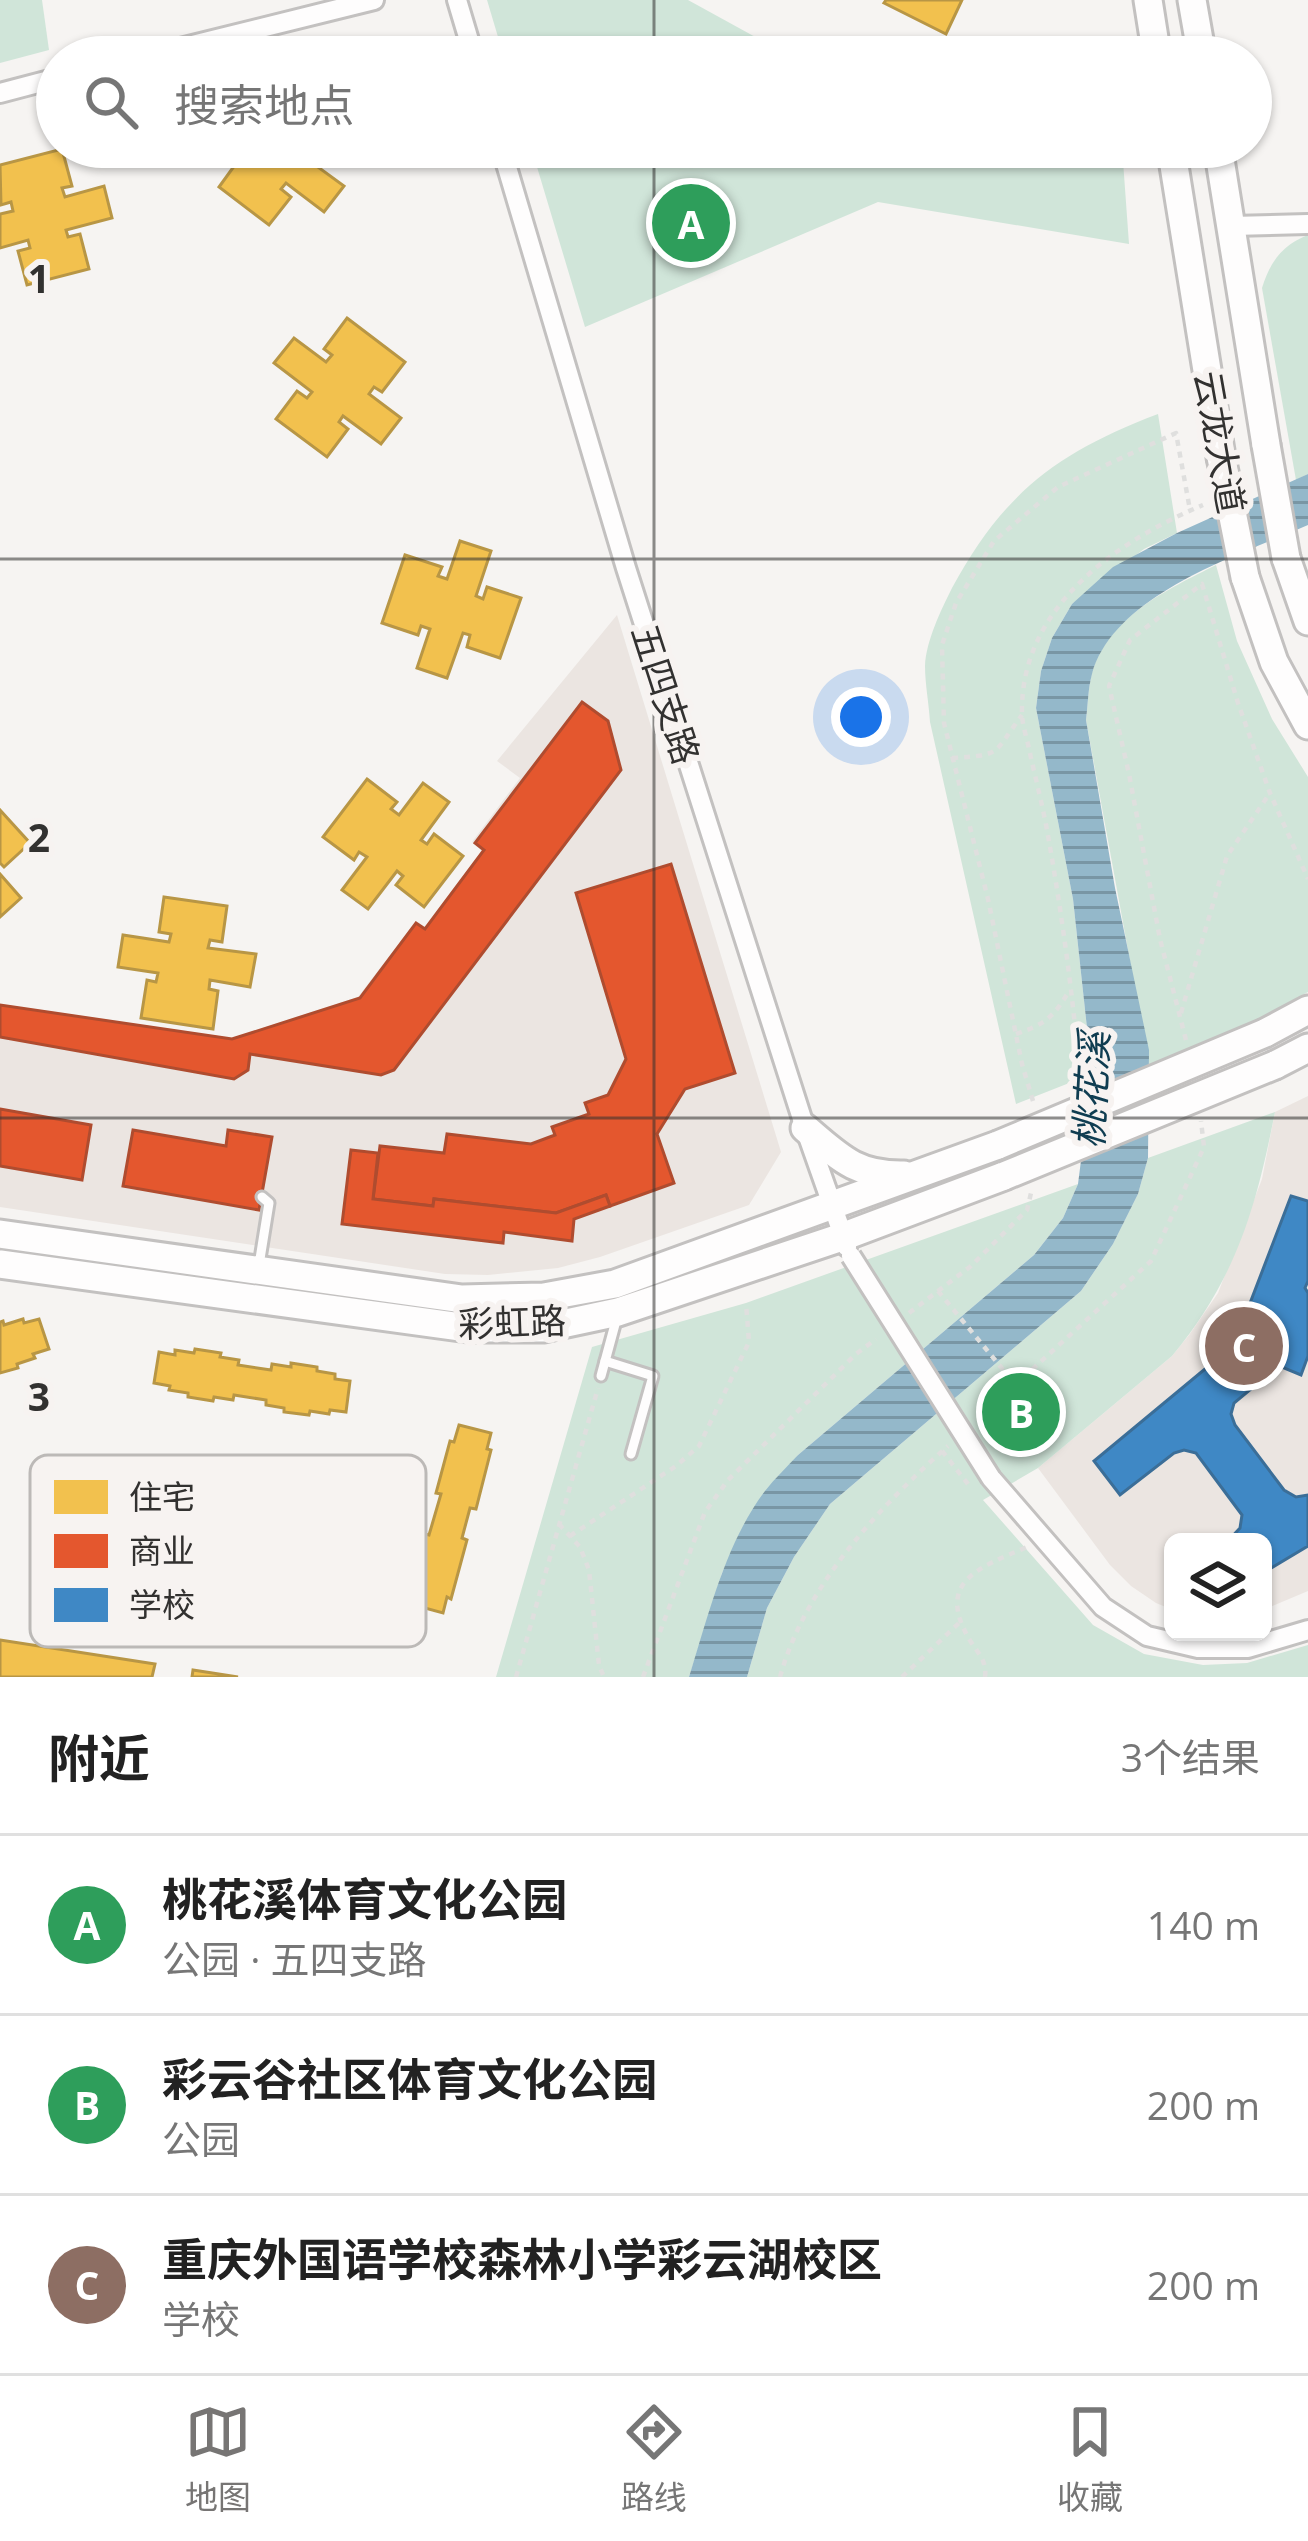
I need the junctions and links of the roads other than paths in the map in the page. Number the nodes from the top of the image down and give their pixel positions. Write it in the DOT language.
graph roads {
  1 [pos="374,0"];
  2 [pos="457,0"];
  3 [pos="1148,0"];
  4 [pos="1192,0"];
  5 [pos="229,36"];
  6 [pos="468,36"];
  7 [pos="1153,36"];
  8 [pos="1198,36"];
  9 [pos="36,84"];
  10 [pos="0,93"];
  11 [pos="507,168"];
  12 [pos="1174,168"];
  13 [pos="1222,168"];
  14 [pos="1308,224"];
  15 [pos="1232,226"];
  16 [pos="1308,621"];
  17 [pos="1308,725"];
  18 [pos="1308,1010"];
  19 [pos="1308,1048"];
  20 [pos="806,1128"];
  21 [pos="920,1174"];
  22 [pos="262,1197"];
  23 [pos="832,1207"];
  24 [pos="0,1234"];
  25 [pos="847,1247"];
  26 [pos="0,1264"];
  27 [pos="258,1270"];
  28 [pos="618,1312"];
  29 [pos="605,1360"];
  30 [pos="601,1376"];
  31 [pos="631,1454"];
  32 [pos="1308,1630"];
  1 -- 5 [label="street"];
  2 -- 6 [label="street"];
  3 -- 7 [label="main road"];
  4 -- 8 [label="main road"];
  9 -- 10 [label="street"];
  11 -- 20 [label="street, 五四支路"];
  12 -- 17 [label="main road, 云龙大道, bridge"];
  13 -- 15 [label="main road, 云龙大道"];
  14 -- 15 [label="street"];
  15 -- 16 [label="main road, 云龙大道, bridge"];
  18 -- 21 [label="main road, 彩虹路, bridge"];
  19 -- 25 [label="main road, 彩虹路, bridge"];
  20 -- 21 [label="main road"];
  20 -- 23 [label="street, 五四支路"];
  21 -- 23 [label="main road, 彩虹路"];
  22 -- 27 [label="lane"];
  23 -- 25 [label="street, 五四支路"];
  23 -- 27 [label="main road, 彩虹路"];
  24 -- 27 [label="main road, 彩虹路"];
  25 -- 28 [label="main road, 彩虹路"];
  25 -- 32 [label="street, 五四支路, bridge"];
  26 -- 28 [label="main road, 彩虹路"];
  28 -- 29 [label="lane"];
  29 -- 30 [label="lane"];
  29 -- 31 [label="lane"];
}
